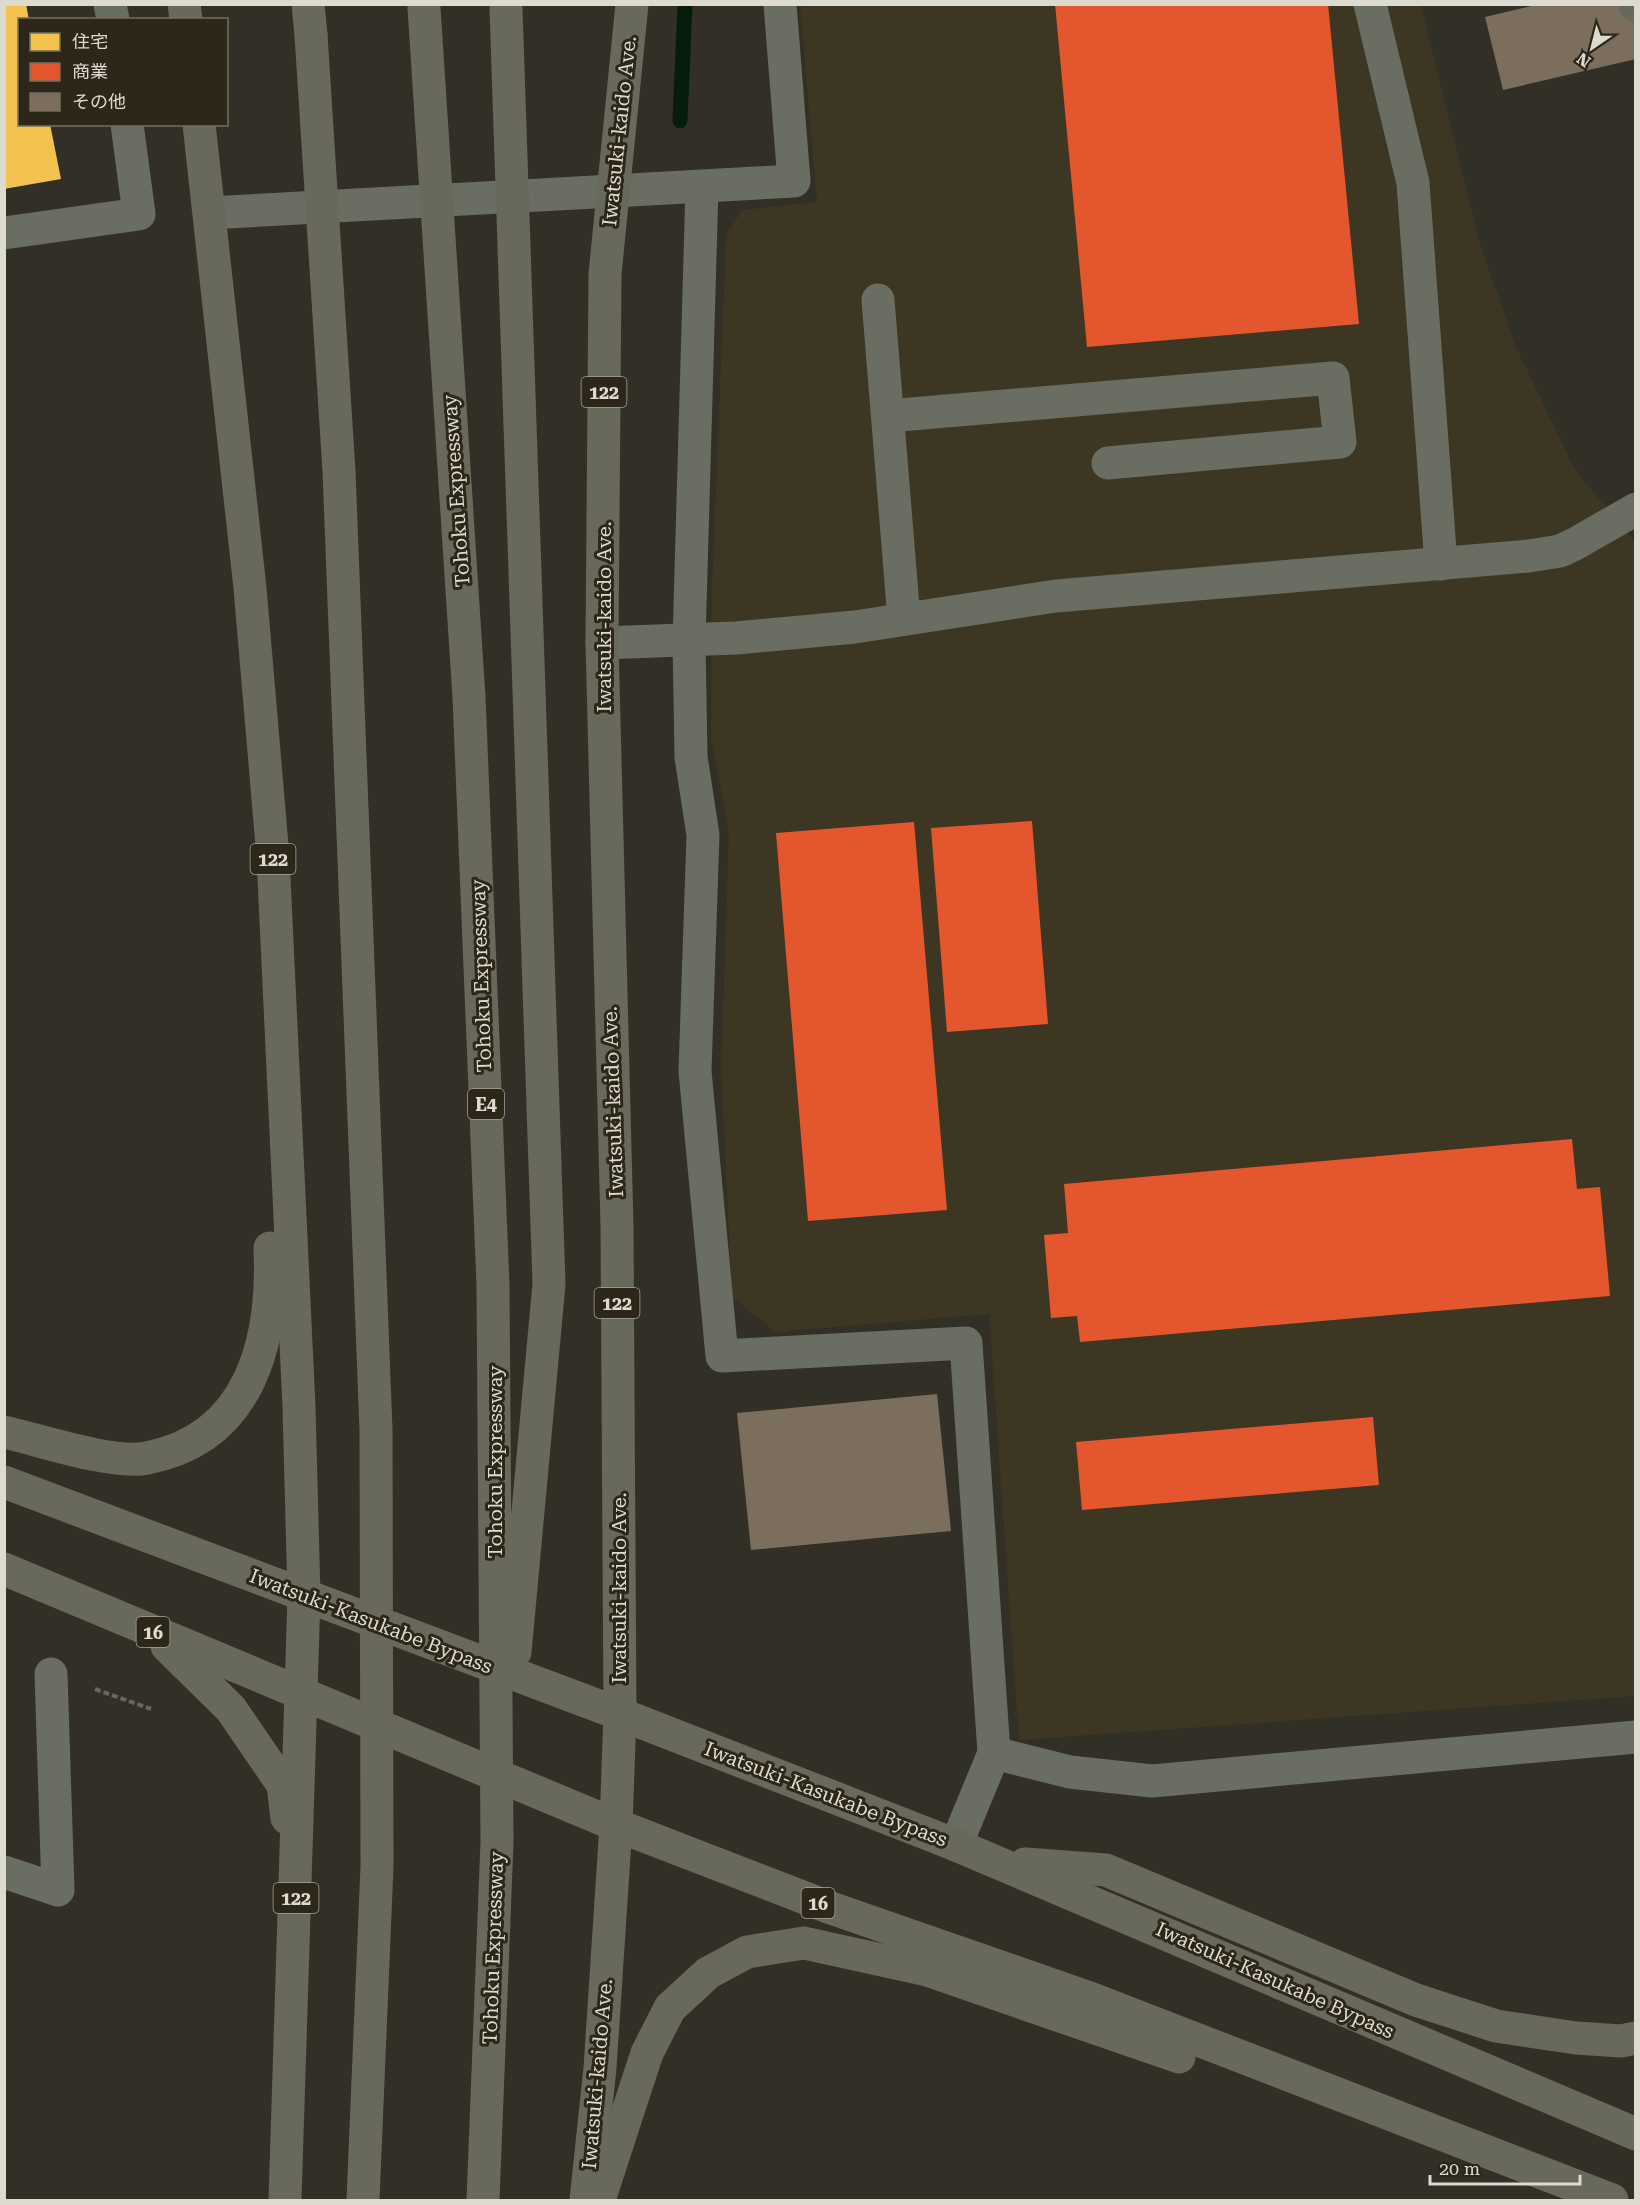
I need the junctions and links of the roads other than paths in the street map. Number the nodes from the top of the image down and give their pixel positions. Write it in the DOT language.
graph roads {
  1 [pos="632,4"];
  2 [pos="780,4"];
  3 [pos="1370,4"];
  4 [pos="423,6"];
  5 [pos="506,7"];
  6 [pos="310,20"];
  7 [pos="127,126"];
  8 [pos="199,126"];
  9 [pos="702,187"];
  10 [pos="613,192"];
  11 [pos="210,213"];
  12 [pos="4,233"];
  13 [pos="878,300"];
  14 [pos="888,417"];
  15 [pos="1108,463"];
  16 [pos="1635,509"];
  17 [pos="1441,564"];
  18 [pos="904,619"];
  19 [pos="689,641"];
  20 [pos="603,643"];
  21 [pos="273,857"];
  22 [pos="4,1432"];
  23 [pos="4,1482"];
  24 [pos="4,1569"];
  25 [pos="304,1596"];
  26 [pos="153,1632"];
  27 [pos="51,1674"];
  28 [pos="301,1695"];
  29 [pos="620,1714"];
  30 [pos="1635,1737"];
  31 [pos="993,1753"];
  32 [pos="616,1825"];
  33 [pos="497,1842"];
  34 [pos="956,1845"];
  35 [pos="997,1862"];
  36 [pos="4,1872"];
  37 [pos="296,1888"];
  38 [pos="1635,2038"];
  39 [pos="1341,2097"];
  40 [pos="1635,2134"];
  41 [pos="285,2200"];
  42 [pos="363,2200"];
  43 [pos="483,2200"];
  44 [pos="586,2200"];
  45 [pos="598,2200"];
  46 [pos="1612,2200"];
  1 -- 10 [label="highway, Iwatsuki-kaido Ave. / 122"];
  2 -- 9 [label="street"];
  3 -- 17 [label="street"];
  4 -- 33 [label="highway, Tohoku Expressway / E4, bridge"];
  5 -- 33 [label="highway, bridge"];
  6 -- 42 [label="highway, bridge"];
  7 -- 12 [label="street"];
  8 -- 11 [label="highway, 122"];
  9 -- 10 [label="street"];
  9 -- 19 [label="street"];
  10 -- 11 [label="street"];
  10 -- 20 [label="highway, Iwatsuki-kaido Ave. / 122"];
  11 -- 21 [label="highway, 122"];
  13 -- 14 [label="street"];
  14 -- 15 [label="street"];
  14 -- 18 [label="street"];
  16 -- 17 [label="street"];
  17 -- 18 [label="street"];
  18 -- 19 [label="street"];
  19 -- 20 [label="street"];
  19 -- 31 [label="street"];
  20 -- 29 [label="highway, Iwatsuki-kaido Ave. / 122"];
  21 -- 22 [label="highway"];
  21 -- 25 [label="highway, 122"];
  23 -- 25 [label="highway, Iwatsuki-Kasukabe Bypass"];
  24 -- 26 [label="highway, 16"];
  25 -- 28 [label="highway, 122"];
  25 -- 29 [label="highway, Iwatsuki-Kasukabe Bypass"];
  26 -- 28 [label="highway, 16"];
  26 -- 37 [label="highway"];
  27 -- 36 [label="street"];
  28 -- 32 [label="highway, 16"];
  28 -- 37 [label="highway, 122"];
  29 -- 32 [label="highway, Iwatsuki-kaido Ave. / 122"];
  29 -- 34 [label="highway, Iwatsuki-Kasukabe Bypass"];
  30 -- 31 [label="street"];
  31 -- 34 [label="street"];
  32 -- 39 [label="highway, 16"];
  32 -- 44 [label="highway, Iwatsuki-kaido Ave. / 122"];
  33 -- 43 [label="highway, Tohoku Expressway / E4, bridge"];
  34 -- 35 [label="highway, Iwatsuki-Kasukabe Bypass"];
  35 -- 38 [label="highway"];
  35 -- 40 [label="highway, Iwatsuki-Kasukabe Bypass"];
  37 -- 41 [label="highway, 122"];
  39 -- 45 [label="highway"];
  39 -- 46 [label="highway, 16"];
}
